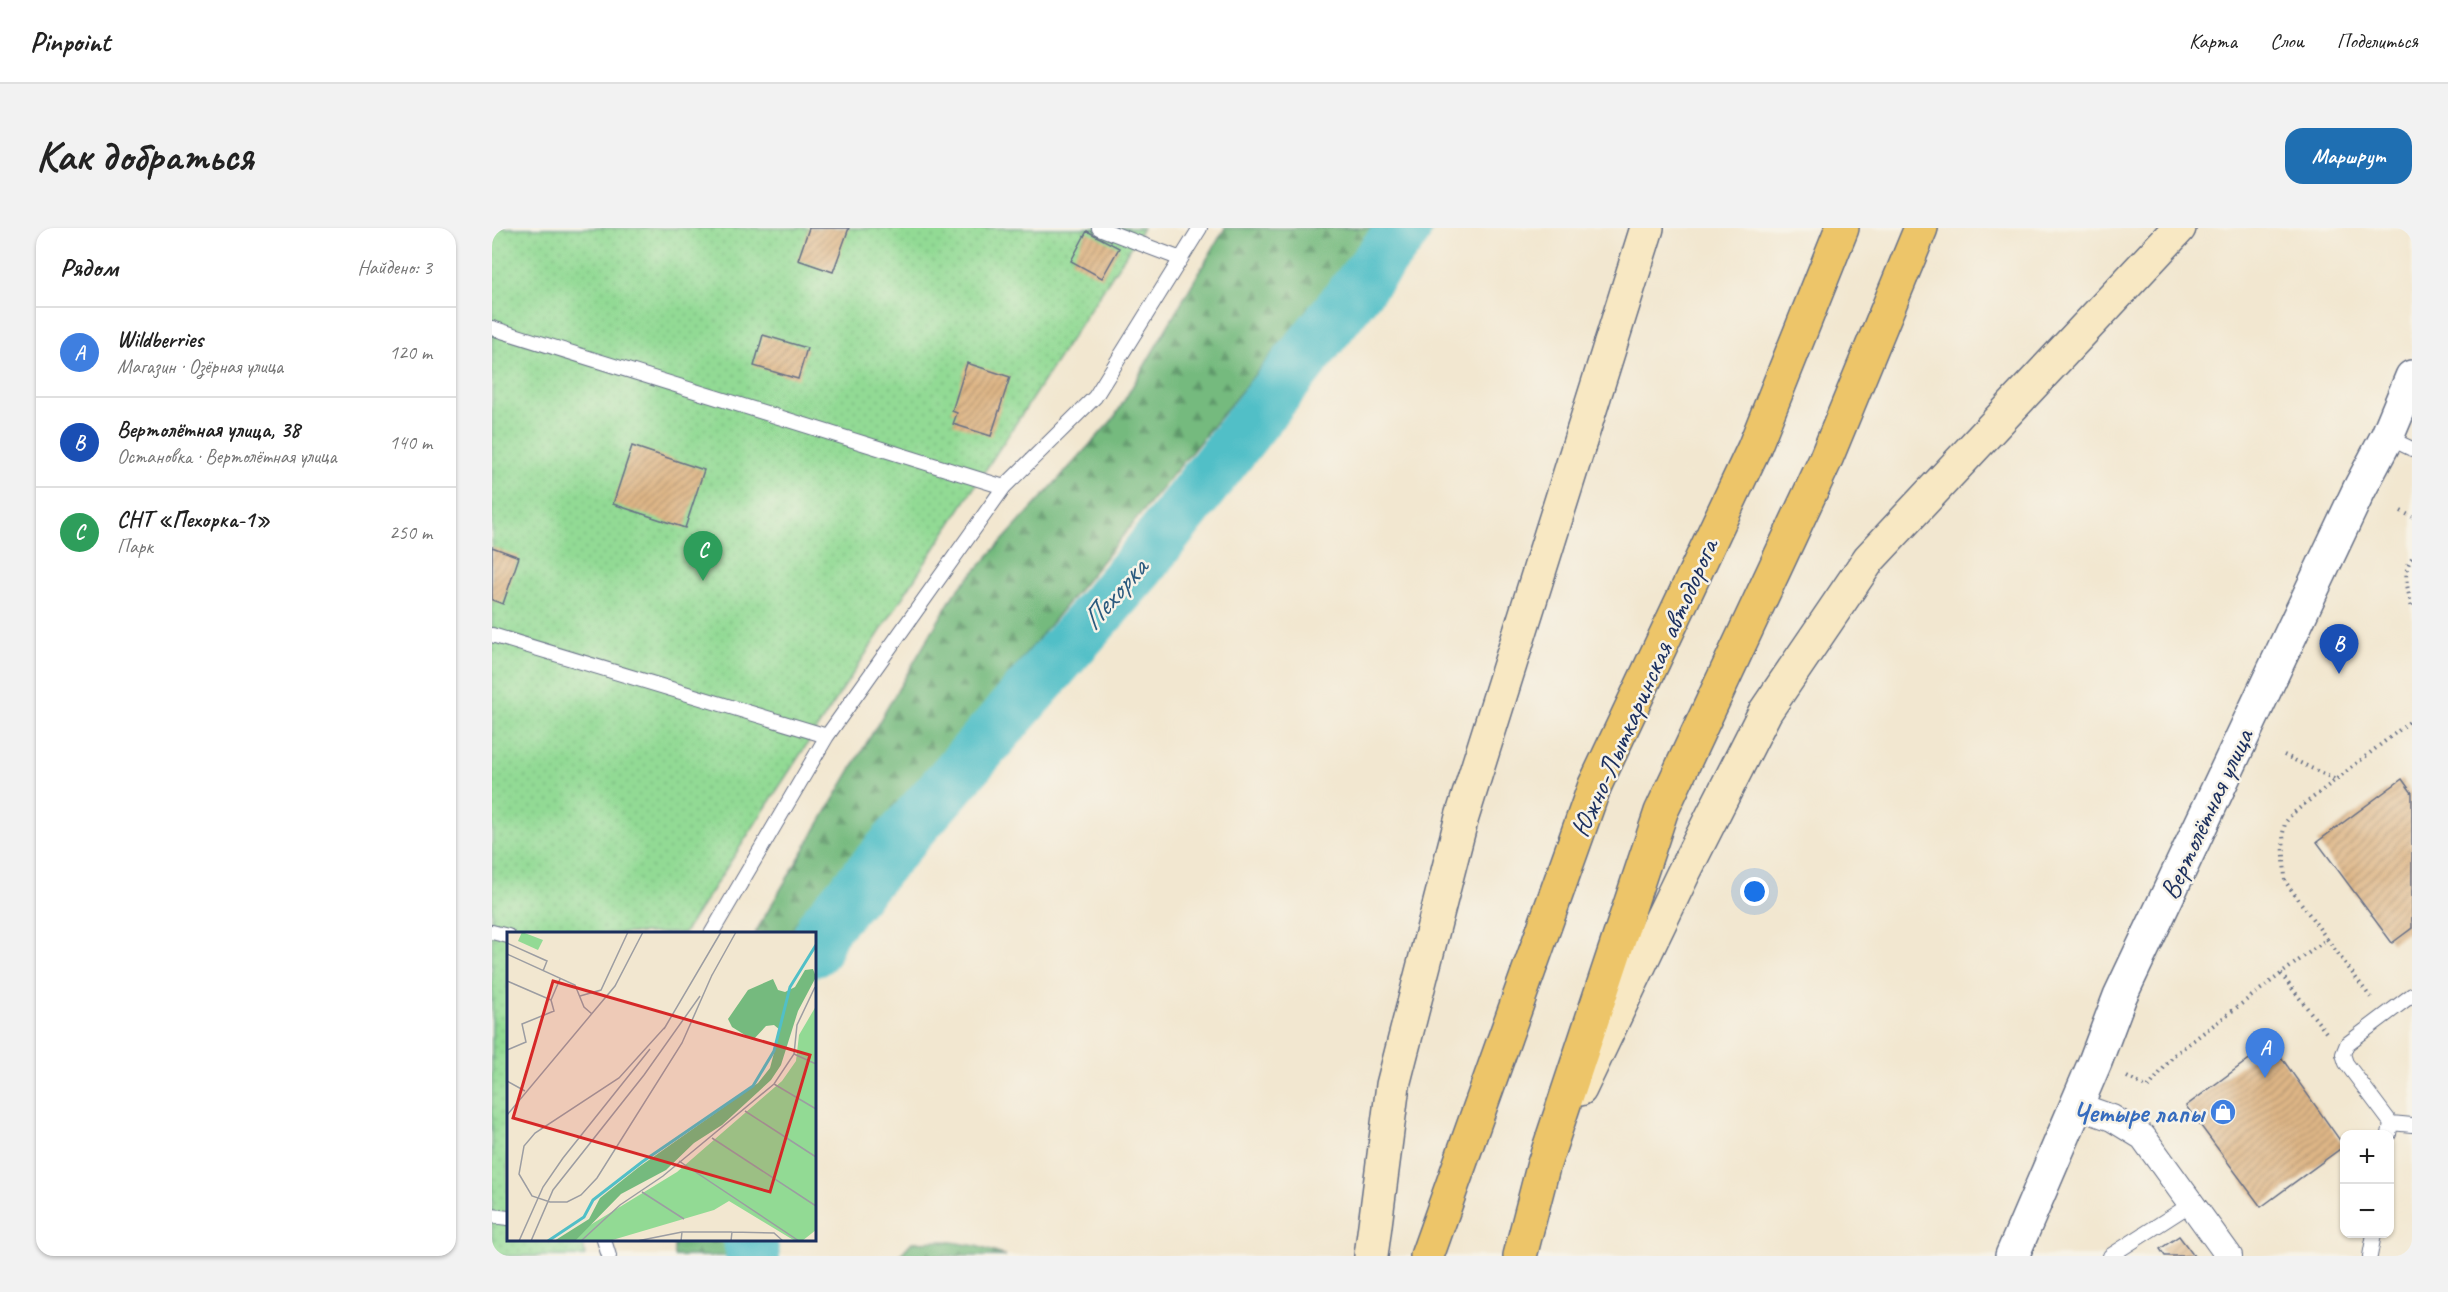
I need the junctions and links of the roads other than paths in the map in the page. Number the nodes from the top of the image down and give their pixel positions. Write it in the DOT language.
graph roads {
  1 [pos="1099,228"];
  2 [pos="1200,228"];
  3 [pos="1647,228"];
  4 [pos="1842,228"];
  5 [pos="1921,228"];
  6 [pos="2179,228"];
  7 [pos="1181,259"];
  8 [pos="492,328"];
  9 [pos="2412,377"];
  10 [pos="2400,443"];
  11 [pos="1004,487"];
  12 [pos="492,634"];
  13 [pos="827,736"];
  14 [pos="492,932"];
  15 [pos="712,932"];
  16 [pos="507,936"];
  17 [pos="2412,995"];
  18 [pos="2075,1105"];
  19 [pos="2412,1125"];
  20 [pos="2390,1129"];
  21 [pos="1543,1167"];
  22 [pos="2191,1204"];
  23 [pos="492,1216"];
  24 [pos="507,1218"];
  25 [pos="2373,1238"];
  26 [pos="605,1241"];
  27 [pos="609,1256"];
  28 [pos="1371,1256"];
  29 [pos="1427,1256"];
  30 [pos="1520,1256"];
  31 [pos="2012,1256"];
  32 [pos="2110,1256"];
  33 [pos="2229,1256"];
  34 [pos="2370,1256"];
  1 -- 7 [label="lane"];
  2 -- 7 [label="lane"];
  3 -- 28 [label="main road"];
  4 -- 29 [label="main road, Южно-Лыткаринская автодорога"];
  5 -- 21 [label="main road"];
  6 -- 21 [label="main road"];
  7 -- 11 [label="lane"];
  8 -- 11 [label="lane"];
  9 -- 10 [label="street, Вертолётная улица"];
  10 -- 18 [label="street, Вертолётная улица"];
  11 -- 13 [label="lane"];
  12 -- 13 [label="lane"];
  13 -- 15 [label="lane"];
  14 -- 16 [label="lane"];
  17 -- 20 [label="lane"];
  18 -- 22 [label="street"];
  18 -- 31 [label="street, Вертолётная улица"];
  19 -- 20 [label="lane"];
  21 -- 30 [label="main road"];
  22 -- 32 [label="lane"];
  22 -- 33 [label="street"];
  23 -- 24 [label="lane"];
  25 -- 34 [label="lane"];
  26 -- 27 [label="lane"];
}
